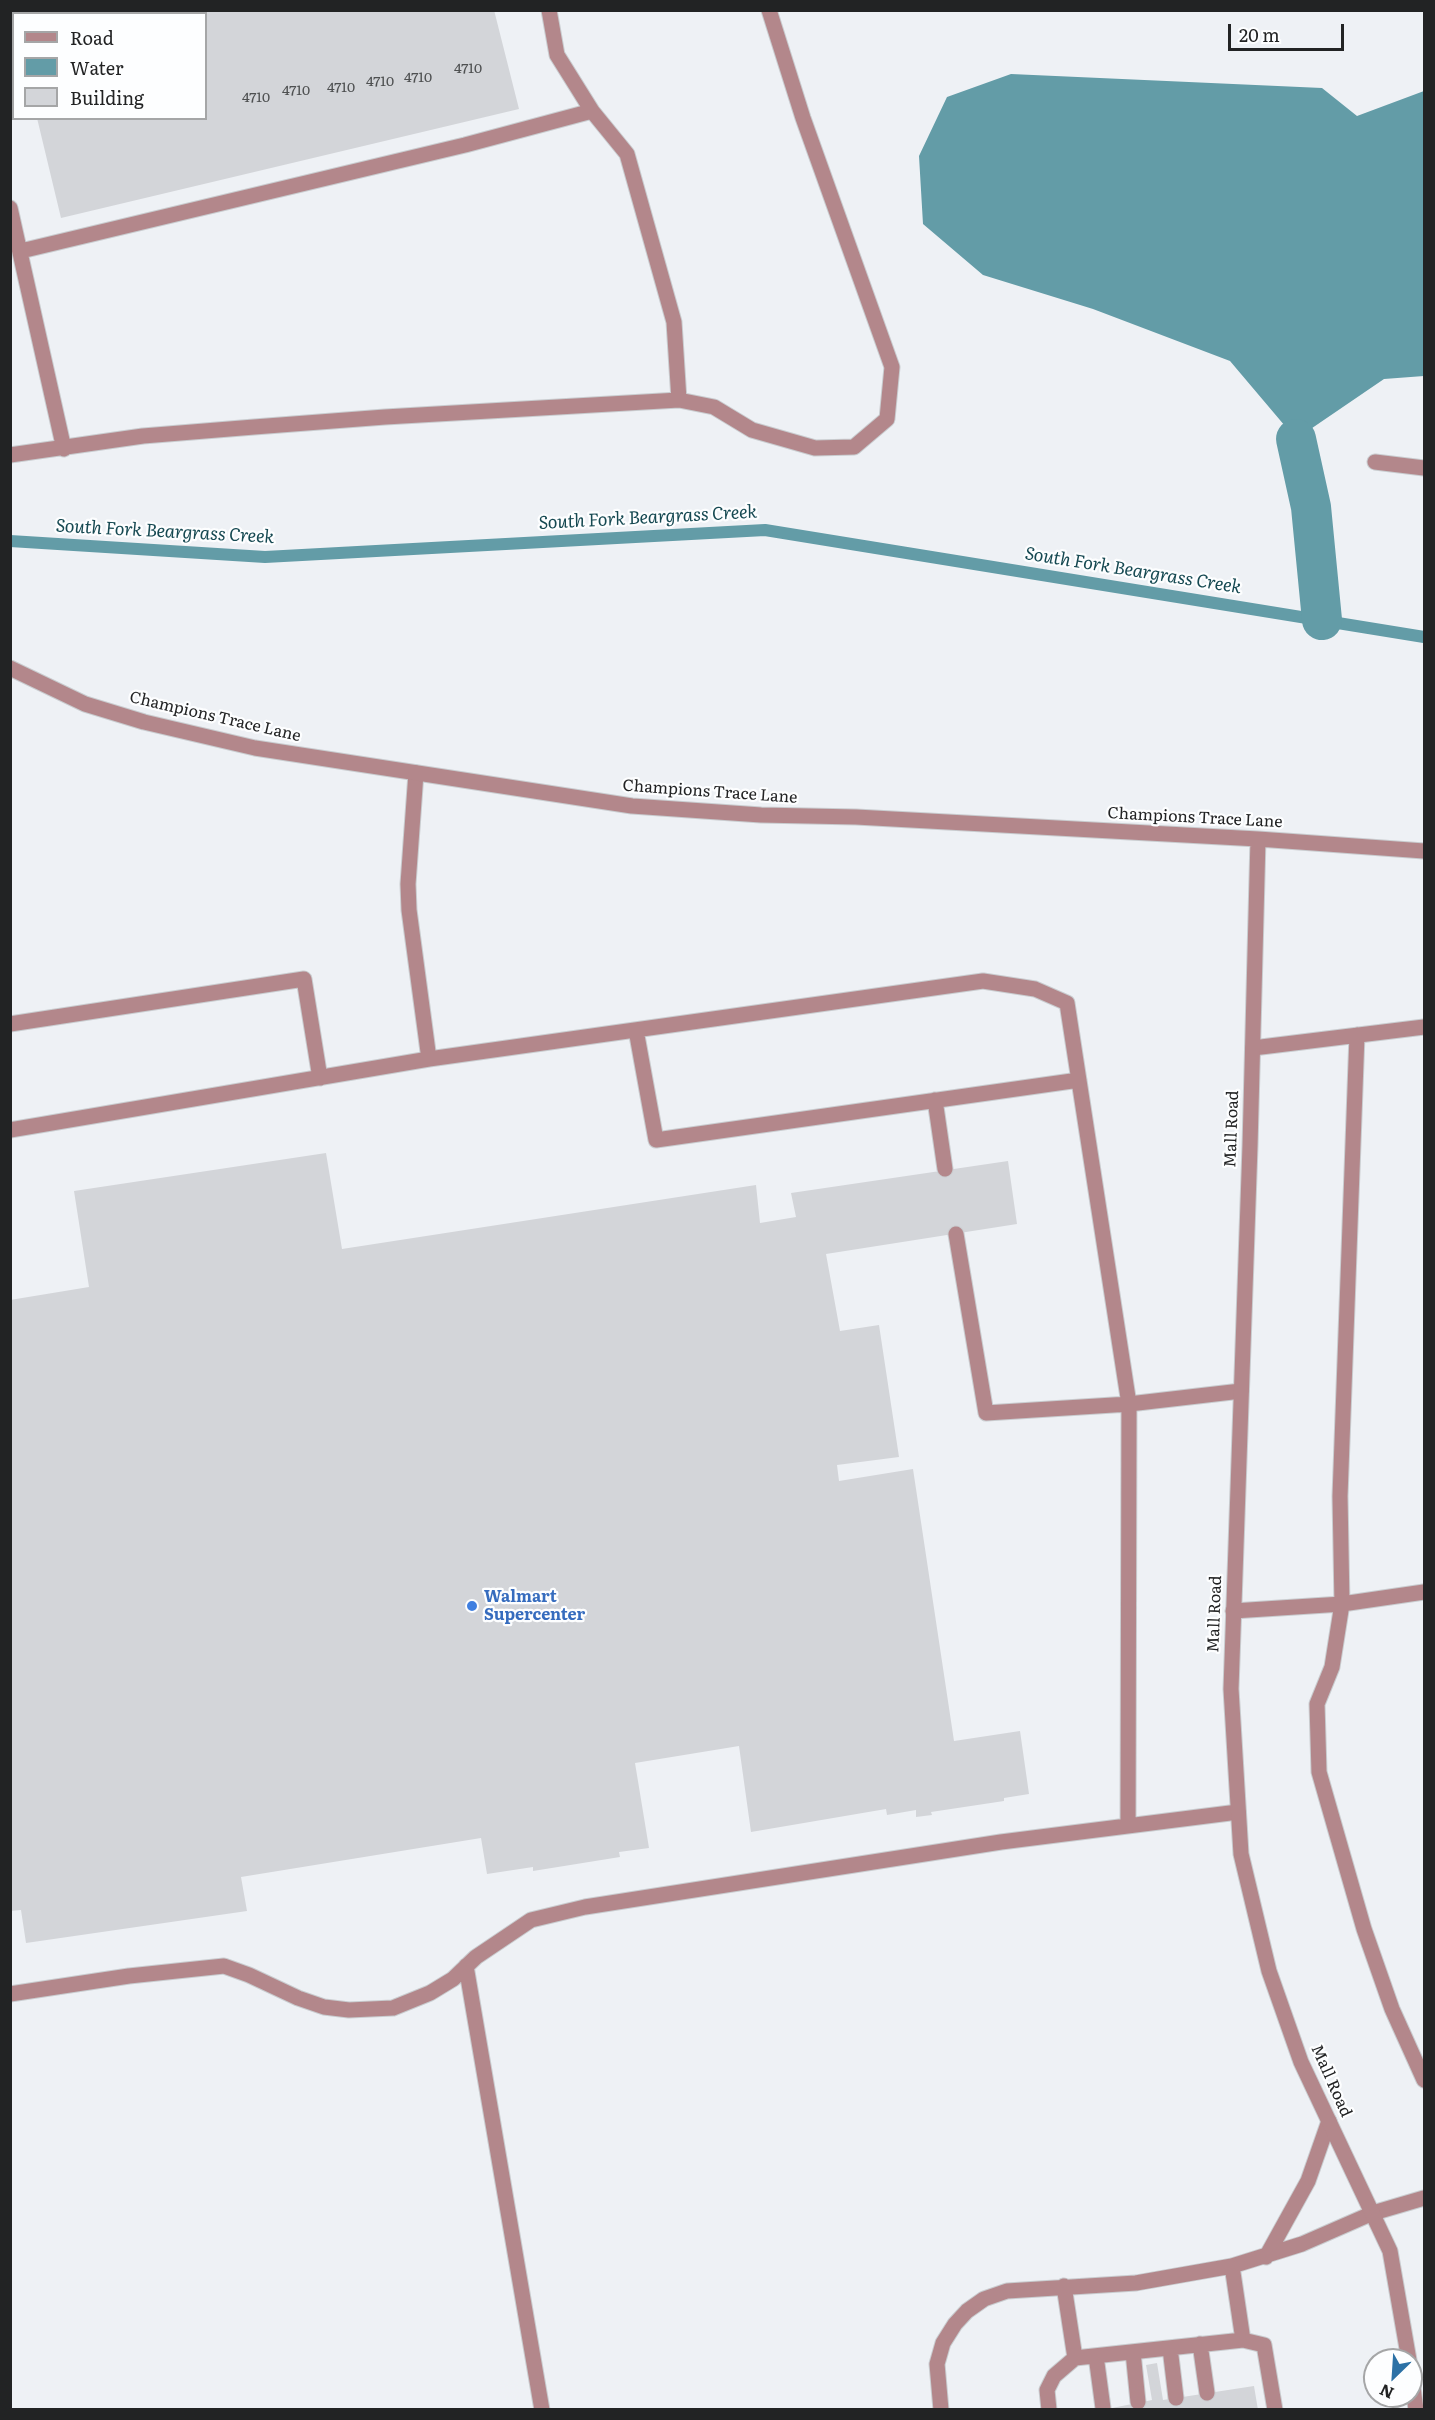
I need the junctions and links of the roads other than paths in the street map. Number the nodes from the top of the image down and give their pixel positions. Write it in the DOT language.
graph roads {
  1 [pos="549,10"];
  2 [pos="769,10"];
  3 [pos="592,111"];
  4 [pos="10,208"];
  5 [pos="21,251"];
  6 [pos="679,400"];
  7 [pos="64,449"];
  8 [pos="10,455"];
  9 [pos="1376,462"];
  10 [pos="1425,468"];
  11 [pos="10,668"];
  12 [pos="416,773"];
  13 [pos="1258,839"];
  14 [pos="1425,851"];
  15 [pos="10,1024"];
  16 [pos="1425,1027"];
  17 [pos="636,1030"];
  18 [pos="1357,1035"];
  19 [pos="1253,1048"];
  20 [pos="429,1059"];
  21 [pos="320,1078"];
  22 [pos="1079,1080"];
  23 [pos="935,1100"];
  24 [pos="10,1130"];
  25 [pos="945,1169"];
  26 [pos="956,1234"];
  27 [pos="1241,1391"];
  28 [pos="1129,1404"];
  29 [pos="1425,1592"];
  30 [pos="1342,1604"];
  31 [pos="1233,1611"];
  32 [pos="1238,1812"];
  33 [pos="1128,1825"];
  34 [pos="466,1966"];
  35 [pos="10,1994"];
  36 [pos="1425,2080"];
  37 [pos="1329,2121"];
  38 [pos="1425,2198"];
  39 [pos="1373,2213"];
  40 [pos="1266,2257"];
  41 [pos="1232,2266"];
  42 [pos="1064,2286"];
  43 [pos="1243,2340"];
  44 [pos="1200,2344"];
  45 [pos="1170,2348"];
  46 [pos="1407,2348"];
  47 [pos="1133,2352"];
  48 [pos="1096,2356"];
  49 [pos="1075,2358"];
  50 [pos="1207,2393"];
  51 [pos="1176,2397"];
  52 [pos="1138,2402"];
  53 [pos="1103,2408"];
  54 [pos="542,2409"];
  55 [pos="941,2409"];
  56 [pos="1049,2409"];
  57 [pos="1275,2409"];
  1 -- 3 [label="street"];
  2 -- 6 [label="street"];
  3 -- 5 [label="street"];
  3 -- 6 [label="street"];
  4 -- 5 [label="street"];
  5 -- 7 [label="street"];
  6 -- 7 [label="street"];
  7 -- 8 [label="street"];
  9 -- 10 [label="street"];
  11 -- 12 [label="street, Champions Trace Lane"];
  12 -- 13 [label="street, Champions Trace Lane"];
  12 -- 20 [label="street"];
  13 -- 14 [label="street, Champions Trace Lane"];
  13 -- 19 [label="street, Mall Road"];
  15 -- 21 [label="street"];
  16 -- 18 [label="street"];
  17 -- 20 [label="street"];
  17 -- 22 [label="street"];
  17 -- 23 [label="street"];
  18 -- 19 [label="street"];
  18 -- 30 [label="street"];
  19 -- 27 [label="street, Mall Road"];
  20 -- 21 [label="street"];
  21 -- 24 [label="street"];
  22 -- 23 [label="street"];
  22 -- 28 [label="street"];
  23 -- 25 [label="street"];
  26 -- 28 [label="street"];
  27 -- 28 [label="street"];
  27 -- 31 [label="street, Mall Road"];
  28 -- 33 [label="street"];
  29 -- 30 [label="street"];
  30 -- 31 [label="street"];
  30 -- 36 [label="street"];
  31 -- 32 [label="street, Mall Road"];
  32 -- 33 [label="street"];
  32 -- 37 [label="street, Mall Road"];
  33 -- 34 [label="street"];
  34 -- 35 [label="street"];
  34 -- 54 [label="street"];
  37 -- 39 [label="street, Mall Road"];
  37 -- 40 [label="street"];
  38 -- 39 [label="street"];
  39 -- 40 [label="street"];
  39 -- 46 [label="street, Mall Road"];
  40 -- 41 [label="street"];
  41 -- 42 [label="street"];
  41 -- 43 [label="street"];
  42 -- 49 [label="street"];
  42 -- 55 [label="street"];
  43 -- 44 [label="street"];
  43 -- 57 [label="street"];
  44 -- 45 [label="street"];
  44 -- 50 [label="street"];
  45 -- 47 [label="street"];
  45 -- 51 [label="street"];
  47 -- 48 [label="street"];
  47 -- 52 [label="street"];
  48 -- 49 [label="street"];
  48 -- 53 [label="street"];
  49 -- 56 [label="street"];
}
